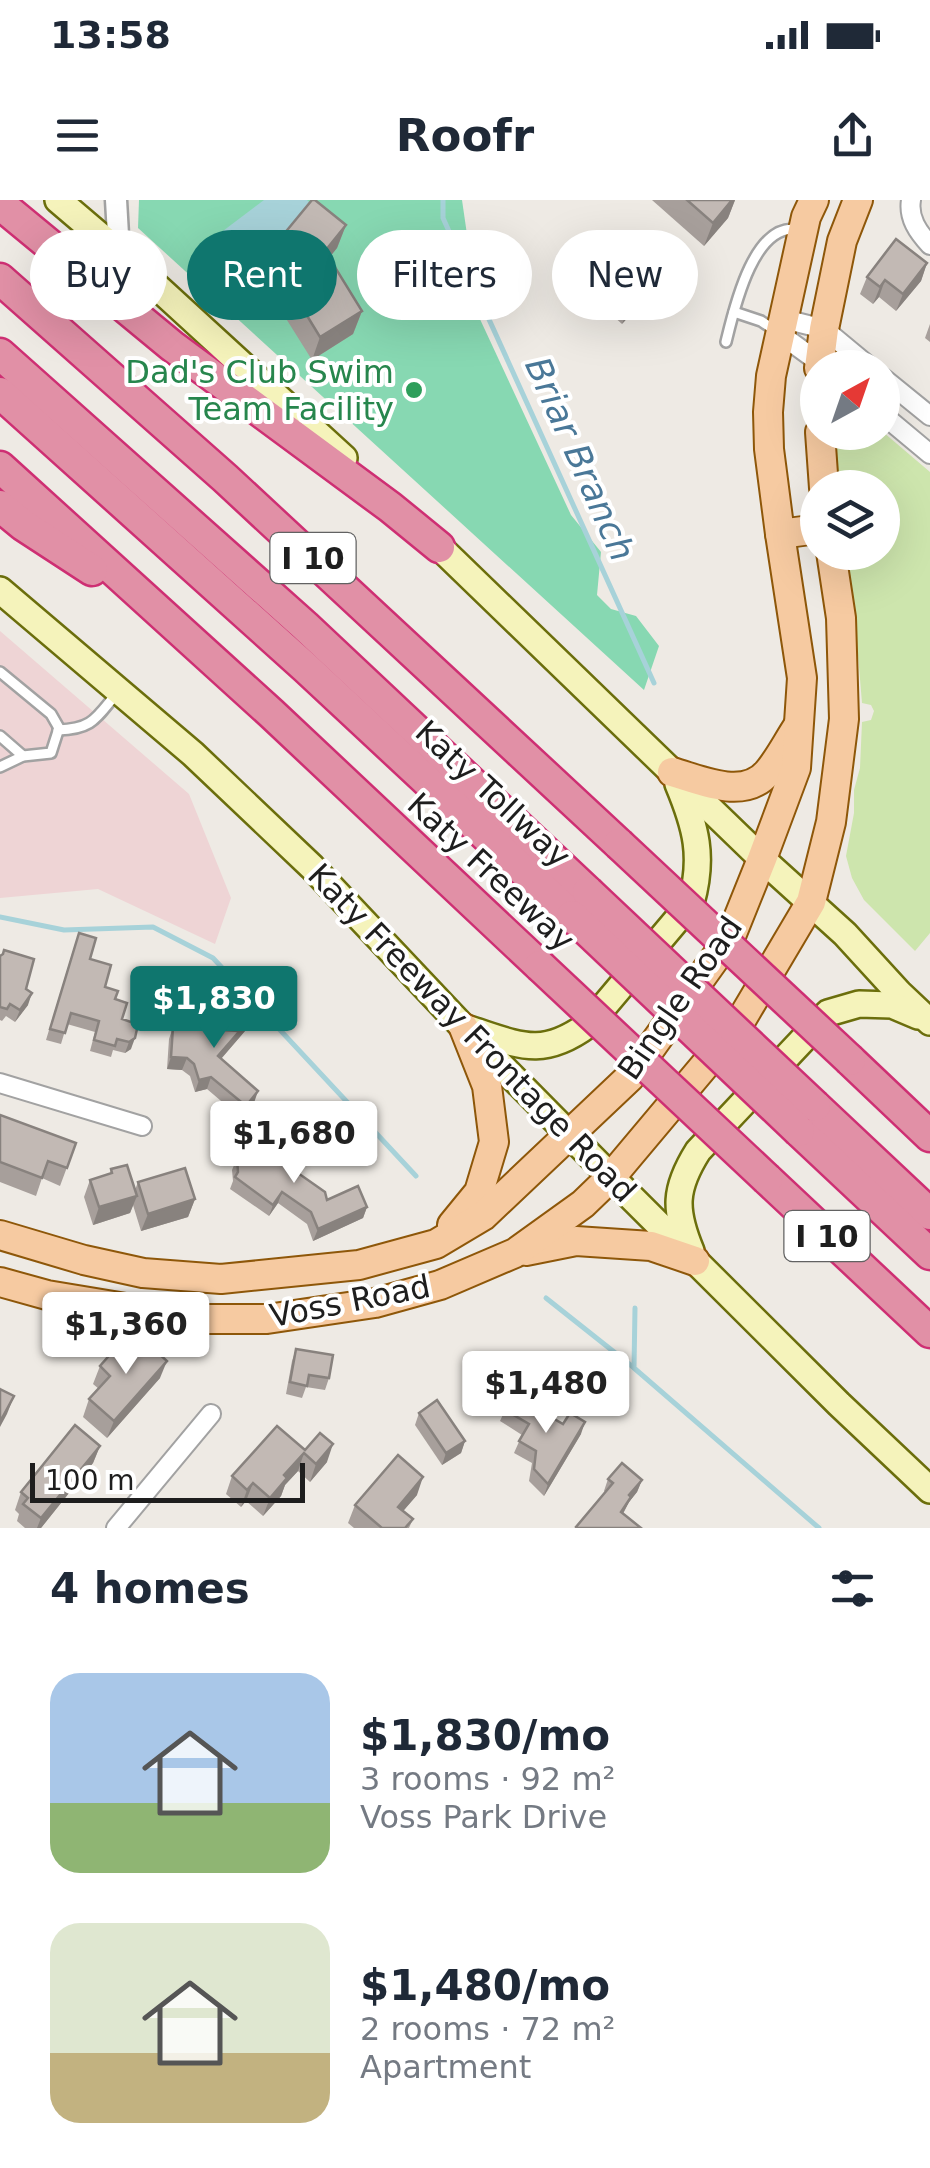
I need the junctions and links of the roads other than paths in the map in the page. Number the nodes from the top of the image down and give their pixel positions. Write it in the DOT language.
graph roads {
  1 [pos="58,200"];
  2 [pos="116,200"];
  3 [pos="814,200"];
  4 [pos="858,200"];
  5 [pos="911,200"];
  6 [pos="0,204"];
  7 [pos="93,230"];
  8 [pos="118,230"];
  9 [pos="804,230"];
  10 [pos="930,245"];
  11 [pos="0,278"];
  12 [pos="167,296"];
  13 [pos="734,312"];
  14 [pos="775,325"];
  15 [pos="824,329"];
  16 [pos="726,342"];
  17 [pos="804,350"];
  18 [pos="822,350"];
  19 [pos="849,350"];
  20 [pos="0,354"];
  21 [pos="900,392"];
  22 [pos="0,393"];
  23 [pos="930,416"];
  24 [pos="900,429"];
  25 [pos="930,454"];
  26 [pos="0,468"];
  27 [pos="0,506"];
  28 [pos="800,531"];
  29 [pos="780,534"];
  30 [pos="439,547"];
  31 [pos="834,570"];
  32 [pos="0,590"];
  33 [pos="172,623"];
  34 [pos="0,672"];
  35 [pos="119,691"];
  36 [pos="798,724"];
  37 [pos="58,730"];
  38 [pos="0,736"];
  39 [pos="23,756"];
  40 [pos="0,767"];
  41 [pos="672,772"];
  42 [pos="762,860"];
  43 [pos="811,902"];
  44 [pos="580,904"];
  45 [pos="929,1021"];
  46 [pos="464,1028"];
  47 [pos="0,1083"];
  48 [pos="807,1118"];
  49 [pos="142,1126"];
  50 [pos="570,1134"];
  51 [pos="930,1136"];
  52 [pos="611,1177"];
  53 [pos="930,1214"];
  54 [pos="0,1234"];
  55 [pos="436,1244"];
  56 [pos="515,1253"];
  57 [pos="930,1254"];
  58 [pos="695,1261"];
  59 [pos="191,1276"];
  60 [pos="0,1282"];
  61 [pos="888,1292"];
  62 [pos="192,1319"];
  63 [pos="930,1332"];
  64 [pos="930,1343"];
  65 [pos="211,1414"];
  66 [pos="930,1490"];
  67 [pos="116,1528"];
  1 -- 7 [label="main road"];
  2 -- 8 [label="street"];
  3 -- 9 [label="main road, Bingle Road"];
  4 -- 15 [label="main road"];
  5 -- 10 [label="street"];
  6 -- 30 [label="highway"];
  9 -- 13 [label="lane"];
  9 -- 14 [label="main road, Bingle Road"];
  11 -- 51 [label="highway, I 10, bridge"];
  12 -- 30 [label="main road"];
  13 -- 14 [label="lane"];
  13 -- 16 [label="lane"];
  14 -- 15 [label="street"];
  14 -- 17 [label="street"];
  14 -- 29 [label="main road, Bingle Road"];
  15 -- 18 [label="main road"];
  15 -- 19 [label="street"];
  20 -- 44 [label="highway, Katy Tollway"];
  21 -- 23 [label="street"];
  22 -- 44 [label="highway, Katy Tollway"];
  24 -- 25 [label="street"];
  26 -- 33 [label="highway, Katy Freeway / I 10"];
  27 -- 33 [label="highway"];
  28 -- 29 [label="main road"];
  29 -- 36 [label="main road, Bingle Road"];
  30 -- 41 [label="main road"];
  31 -- 43 [label="main road, Bingle Road"];
  32 -- 35 [label="main road, Katy Freeway Frontage Road"];
  33 -- 61 [label="highway, Katy Freeway / I 10, bridge"];
  34 -- 37 [label="lane"];
  35 -- 37 [label="lane"];
  35 -- 46 [label="main road, Katy Freeway Frontage Road"];
  36 -- 41 [label="main road"];
  36 -- 42 [label="main road, Bingle Road"];
  37 -- 39 [label="lane"];
  38 -- 39 [label="lane"];
  39 -- 40 [label="lane"];
  41 -- 42 [label="main road"];
  41 -- 46 [label="main road"];
  42 -- 43 [label="main road"];
  42 -- 50 [label="main road, Bingle Road"];
  43 -- 45 [label="main road"];
  43 -- 52 [label="main road, Bingle Road"];
  44 -- 48 [label="highway, Katy Tollway, bridge"];
  45 -- 58 [label="main road"];
  46 -- 50 [label="main road, Katy Freeway Frontage Road"];
  46 -- 55 [label="main road"];
  47 -- 49 [label="street"];
  48 -- 53 [label="highway, Katy Tollway"];
  48 -- 57 [label="highway, Katy Tollway"];
  50 -- 52 [label="main road, Katy Freeway Frontage Road"];
  50 -- 55 [label="main road, Voss Road"];
  52 -- 56 [label="main road, Voss Road"];
  52 -- 58 [label="main road, Katy Freeway Frontage Road"];
  54 -- 59 [label="main road, Voss Road"];
  55 -- 59 [label="main road, Voss Road"];
  56 -- 58 [label="main road"];
  56 -- 62 [label="main road, Voss Road"];
  58 -- 66 [label="main road, Katy Freeway Frontage Road"];
  59 -- 62 [label="main road"];
  60 -- 62 [label="main road, Voss Road"];
  61 -- 63 [label="highway, Katy Freeway / I 10"];
  61 -- 64 [label="highway"];
  65 -- 67 [label="street"];
}
